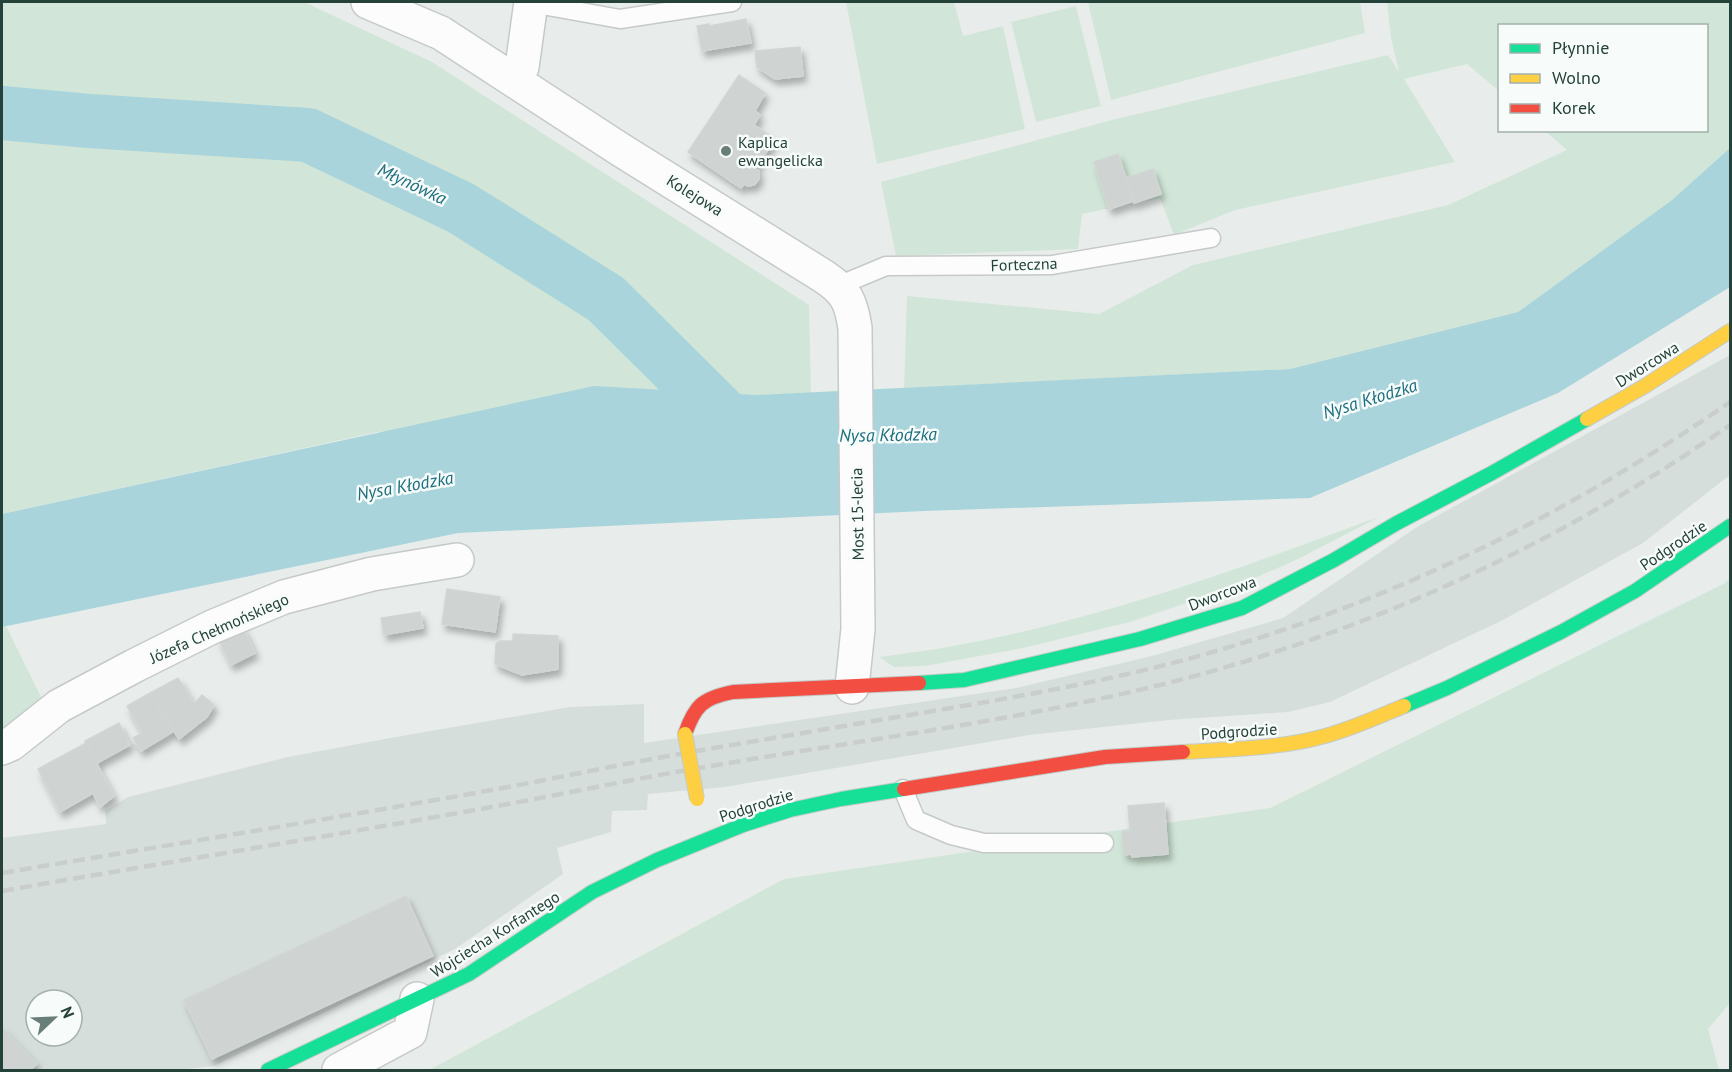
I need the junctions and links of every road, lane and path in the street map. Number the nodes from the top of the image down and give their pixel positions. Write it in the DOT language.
graph roads {
  1 [pos="368,2"];
  2 [pos="531,2"];
  3 [pos="732,2"];
  4 [pos="513,79"];
  5 [pos="1211,238"];
  6 [pos="838,286"];
  7 [pos="855,328"];
  8 [pos="1731,331"];
  9 [pos="1731,526"];
  10 [pos="457,560"];
  11 [pos="852,687"];
  12 [pos="2,748"];
  13 [pos="903,789"];
  14 [pos="698,804"];
  15 [pos="705,834"];
  16 [pos="1104,843"];
  17 [pos="417,999"];
  18 [pos="268,1071"];
  19 [pos="339,1071"];
  1 -- 4 [label="street, Kolejowa"];
  2 -- 3 [label="lane"];
  2 -- 4 [label="street"];
  4 -- 6 [label="street, Kolejowa"];
  5 -- 6 [label="lane, Forteczna"];
  6 -- 7 [label="street, Kolejowa"];
  7 -- 11 [label="street, Most 15-lecia"];
  8 -- 11 [label="main road, Dworcowa"];
  9 -- 13 [label="main road, Podgrodzie"];
  10 -- 12 [label="street, Józefa Chełmońskiego"];
  11 -- 14 [label="main road, Dworcowa, bridge"];
  13 -- 15 [label="main road, Podgrodzie"];
  13 -- 16 [label="lane"];
  15 -- 17 [label="main road, Wojciecha Korfantego"];
  17 -- 18 [label="main road, Wojciecha Korfantego"];
  17 -- 19 [label="street"];
}
